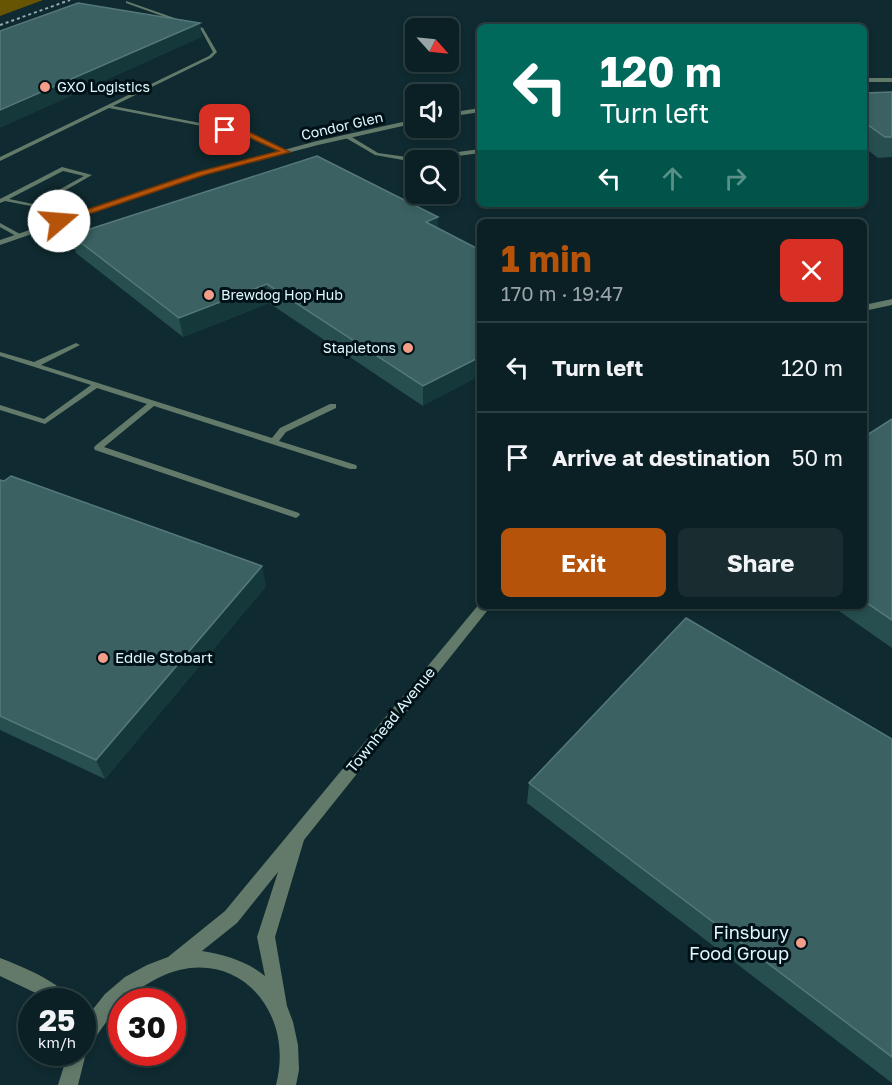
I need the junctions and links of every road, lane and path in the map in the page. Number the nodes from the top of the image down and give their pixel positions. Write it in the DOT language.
graph roads {
  1 [pos="127,2"];
  2 [pos="867,80"];
  3 [pos="892,80"];
  4 [pos="108,107"];
  5 [pos="477,110"];
  6 [pos="459,113"];
  7 [pos="405,123"];
  8 [pos="348,136"];
  9 [pos="477,151"];
  10 [pos="286,152"];
  11 [pos="0,159"];
  12 [pos="2,200"];
  13 [pos="0,225"];
  14 [pos="18,235"];
  15 [pos="0,243"];
  16 [pos="892,302"];
  17 [pos="867,307"];
  18 [pos="76,345"];
  19 [pos="0,354"];
  20 [pos="34,365"];
  21 [pos="96,385"];
  22 [pos="153,403"];
  23 [pos="333,406"];
  24 [pos="0,407"];
  25 [pos="274,441"];
  26 [pos="353,466"];
  27 [pos="296,515"];
  28 [pos="483,609"];
  29 [pos="298,834"];
  30 [pos="174,963"];
  31 [pos="0,967"];
  32 [pos="44,988"];
  33 [pos="280,1009"];
  34 [pos="96,1017"];
  35 [pos="73,1066"];
  36 [pos="68,1085"];
  37 [pos="286,1085"];
  1 -- 4 [label="lane"];
  2 -- 3 [label="street"];
  4 -- 10 [label="lane"];
  4 -- 11 [label="lane"];
  5 -- 6 [label="street"];
  7 -- 8 [label="street, Condor Glen"];
  8 -- 9 [label="lane"];
  8 -- 10 [label="street, Condor Glen"];
  10 -- 14 [label="street, Condor Glen"];
  12 -- 12 [label="lane"];
  13 -- 14 [label="lane"];
  14 -- 15 [label="street, Condor Glen"];
  16 -- 17 [label="street"];
  18 -- 20 [label="lane"];
  19 -- 20 [label="lane"];
  20 -- 21 [label="lane"];
  21 -- 22 [label="lane"];
  21 -- 24 [label="lane"];
  22 -- 25 [label="lane"];
  22 -- 27 [label="lane"];
  23 -- 25 [label="lane"];
  25 -- 26 [label="lane"];
  28 -- 29 [label="street, Townhead Avenue"];
  29 -- 30 [label="street, Townhead Avenue"];
  29 -- 33 [label="street, Townhead Avenue"];
  30 -- 33 [label="street"];
  30 -- 34 [label="street"];
  31 -- 32 [label="street"];
  33 -- 37 [label="street"];
  35 -- 36 [label="street"];
}
